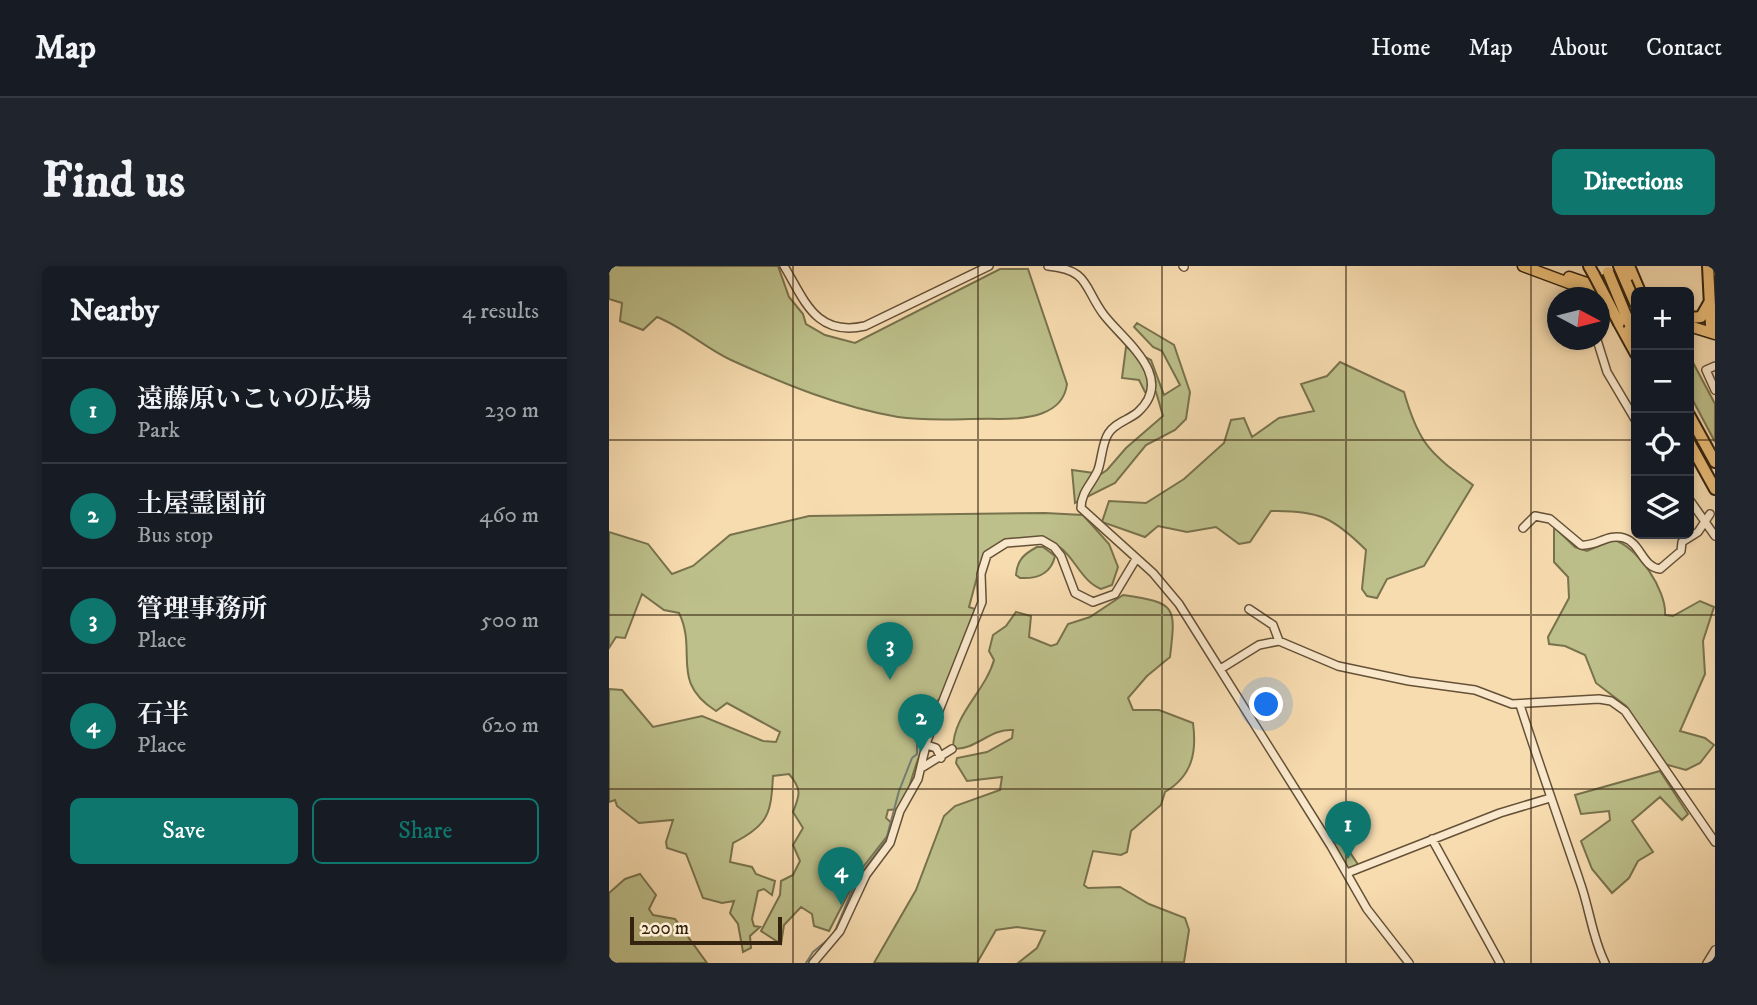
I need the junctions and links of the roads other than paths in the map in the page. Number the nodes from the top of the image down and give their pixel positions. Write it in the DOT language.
graph roads {
  1 [pos="784,266"];
  2 [pos="989,266"];
  3 [pos="1048,266"];
  4 [pos="1523,266"];
  5 [pos="1539,266"];
  6 [pos="1619,266"];
  7 [pos="1629,266"];
  8 [pos="1708,266"];
  9 [pos="1607,269"];
  10 [pos="1591,271"];
  11 [pos="1573,287"];
  12 [pos="1638,287"];
  13 [pos="1710,292"];
  14 [pos="1631,293"];
  15 [pos="1610,299"];
  16 [pos="1631,302"];
  17 [pos="1631,303"];
  18 [pos="1715,313"];
  19 [pos="1694,316"];
  20 [pos="1694,320"];
  21 [pos="1625,324"];
  22 [pos="1694,327"];
  23 [pos="1713,330"];
  24 [pos="1631,332"];
  25 [pos="1600,350"];
  26 [pos="1635,350"];
  27 [pos="1715,366"];
  28 [pos="1715,390"];
  29 [pos="1631,413"];
  30 [pos="1694,425"];
  31 [pos="1694,453"];
  32 [pos="1715,462"];
  33 [pos="1715,489"];
  34 [pos="1694,506"];
  35 [pos="1710,514"];
  36 [pos="1705,523"];
  37 [pos="1523,528"];
  38 [pos="1715,536"];
  39 [pos="1136,559"];
  40 [pos="1249,609"];
  41 [pos="1279,641"];
  42 [pos="1221,668"];
  43 [pos="1520,705"];
  44 [pos="926,745"];
  45 [pos="952,750"];
  46 [pos="941,758"];
  47 [pos="923,768"];
  48 [pos="1550,798"];
  49 [pos="1432,839"];
  50 [pos="1715,842"];
  51 [pos="1347,873"];
  52 [pos="1715,950"];
  53 [pos="813,963"];
  54 [pos="1409,963"];
  55 [pos="1500,963"];
  56 [pos="1605,963"];
  57 [pos="1707,963"];
  1 -- 2 [label="street"];
  3 -- 39 [label="street"];
  4 -- 11 [label="main road"];
  5 -- 16 [label="main road"];
  6 -- 14 [label="highway, bridge"];
  7 -- 12 [label="highway"];
  8 -- 13 [label="highway"];
  9 -- 21 [label="highway, bridge"];
  10 -- 21 [label="highway, bridge"];
  13 -- 19 [label="highway"];
  13 -- 23 [label="highway"];
  15 -- 17 [label="main road"];
  18 -- 23 [label="highway"];
  20 -- 23 [label="main road"];
  21 -- 24 [label="highway"];
  21 -- 26 [label="highway"];
  22 -- 23 [label="main road"];
  25 -- 29 [label="street"];
  27 -- 28 [label="street"];
  30 -- 32 [label="highway"];
  31 -- 33 [label="highway"];
  34 -- 36 [label="street"];
  35 -- 36 [label="street"];
  36 -- 37 [label="street"];
  36 -- 38 [label="street"];
  39 -- 42 [label="street"];
  39 -- 44 [label="street"];
  40 -- 41 [label="street"];
  41 -- 42 [label="street"];
  41 -- 43 [label="street"];
  42 -- 51 [label="street"];
  43 -- 48 [label="street"];
  43 -- 50 [label="street"];
  44 -- 46 [label="street"];
  44 -- 47 [label="street"];
  45 -- 46 [label="street"];
  46 -- 47 [label="street"];
  47 -- 53 [label="street"];
  48 -- 49 [label="street"];
  48 -- 56 [label="street"];
  49 -- 51 [label="street"];
  49 -- 55 [label="street"];
  51 -- 54 [label="street"];
  52 -- 57 [label="street"];
}
